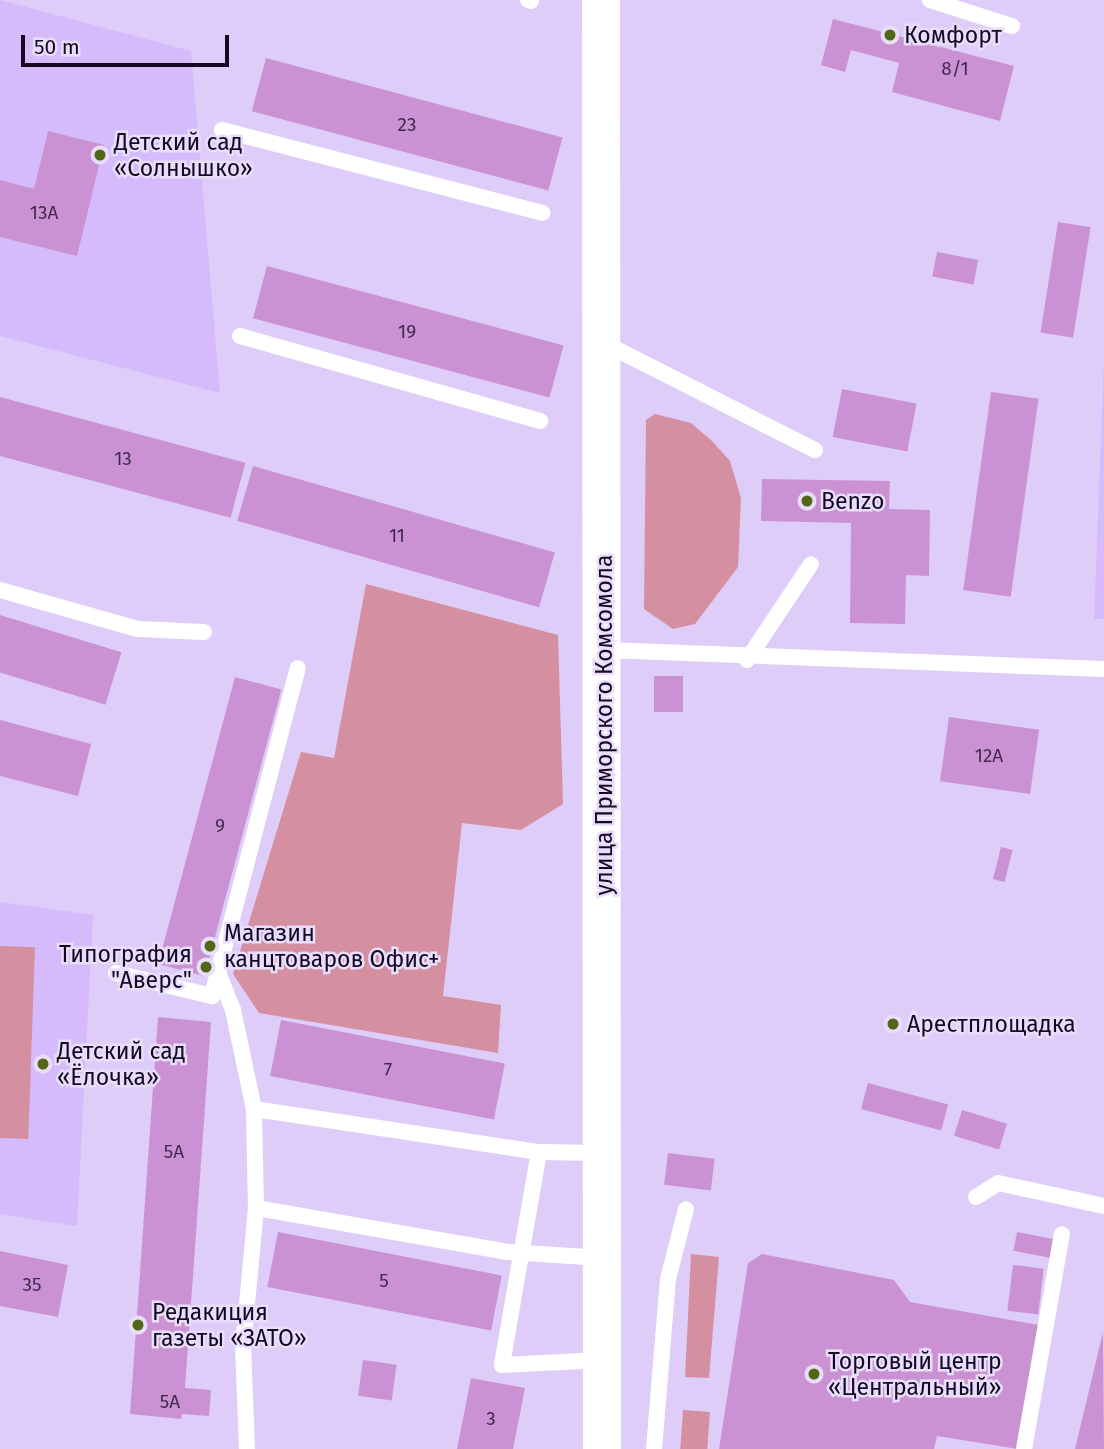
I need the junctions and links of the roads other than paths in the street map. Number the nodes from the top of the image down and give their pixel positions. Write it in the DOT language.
graph roads {
  1 [pos="601,0"];
  2 [pos="930,0"];
  3 [pos="1012,26"];
  4 [pos="222,130"];
  5 [pos="542,213"];
  6 [pos="240,336"];
  7 [pos="602,342"];
  8 [pos="540,421"];
  9 [pos="815,450"];
  10 [pos="811,564"];
  11 [pos="0,590"];
  12 [pos="204,632"];
  13 [pos="606,650"];
  14 [pos="747,660"];
  15 [pos="298,668"];
  16 [pos="1104,669"];
  17 [pos="218,972"];
  18 [pos="116,973"];
  19 [pos="254,1109"];
  20 [pos="539,1152"];
  21 [pos="603,1153"];
  22 [pos="976,1197"];
  23 [pos="1104,1206"];
  24 [pos="256,1208"];
  25 [pos="687,1209"];
  26 [pos="1062,1234"];
  27 [pos="523,1254"];
  28 [pos="604,1258"];
  29 [pos="604,1360"];
  30 [pos="247,1449"];
  31 [pos="602,1449"];
  32 [pos="654,1449"];
  33 [pos="1024,1449"];
  1 -- 7 [label="street, улица Приморского Комсомола"];
  2 -- 3 [label="lane"];
  4 -- 5 [label="lane"];
  6 -- 8 [label="lane"];
  7 -- 9 [label="lane"];
  7 -- 13 [label="street, улица Приморского Комсомола"];
  10 -- 14 [label="lane"];
  11 -- 12 [label="lane"];
  13 -- 14 [label="lane"];
  13 -- 21 [label="street, улица Приморского Комсомола"];
  14 -- 16 [label="lane"];
  15 -- 17 [label="lane"];
  17 -- 18 [label="lane"];
  17 -- 19 [label="lane"];
  19 -- 20 [label="lane"];
  19 -- 24 [label="lane"];
  20 -- 21 [label="lane"];
  20 -- 27 [label="lane"];
  21 -- 28 [label="street, улица Приморского Комсомола"];
  22 -- 23 [label="lane"];
  24 -- 27 [label="lane"];
  24 -- 30 [label="lane"];
  25 -- 32 [label="lane"];
  26 -- 33 [label="lane"];
  27 -- 28 [label="lane"];
  27 -- 29 [label="lane"];
  28 -- 29 [label="street, улица Приморского Комсомола"];
  29 -- 31 [label="street, улица Приморского Комсомола"];
}
